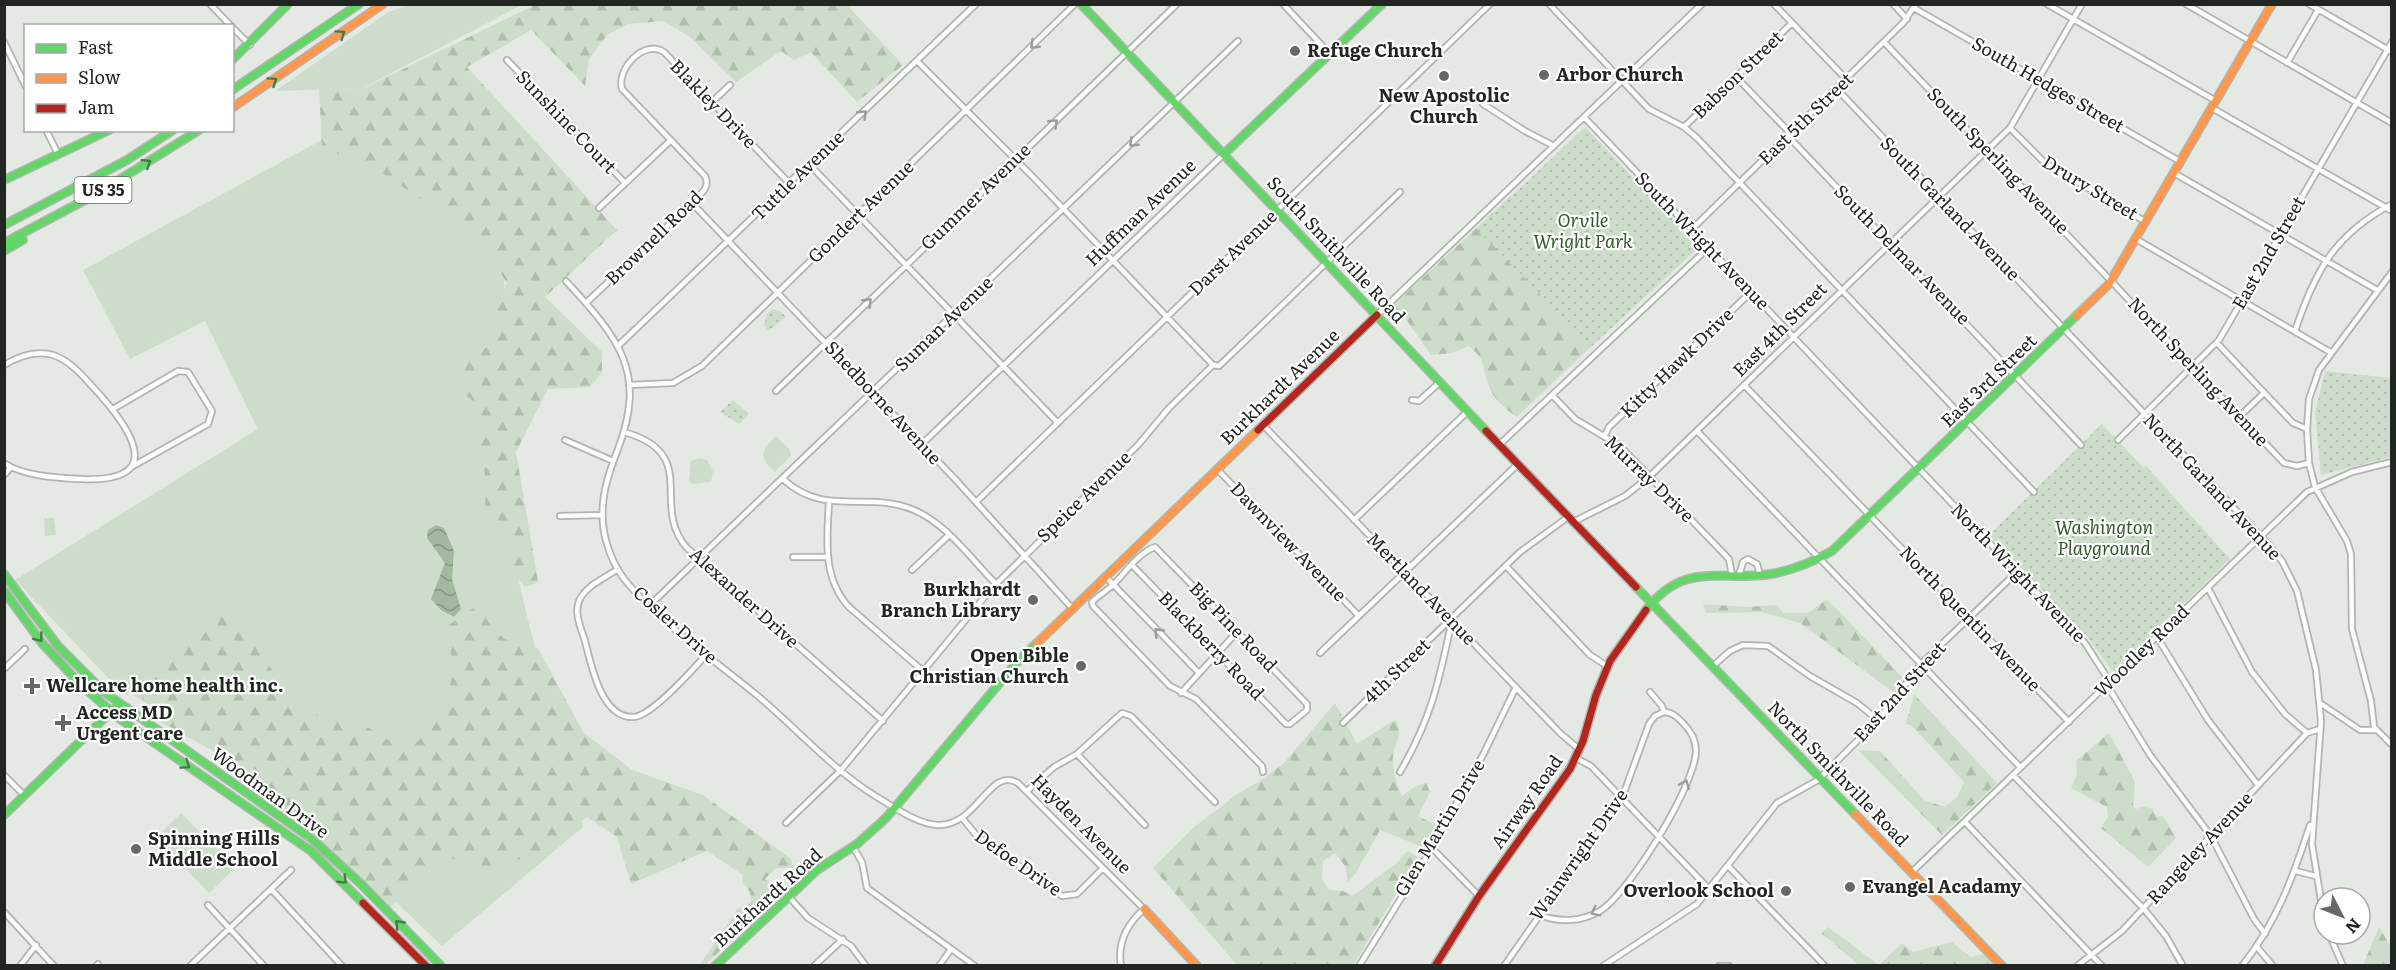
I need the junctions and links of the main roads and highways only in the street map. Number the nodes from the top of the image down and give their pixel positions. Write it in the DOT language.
graph roads {
  1 [pos="288,4"];
  2 [pos="359,4"];
  3 [pos="383,4"];
  4 [pos="1081,4"];
  5 [pos="2272,4"];
  6 [pos="1380,5"];
  7 [pos="234,58"];
  8 [pos="234,89"];
  9 [pos="234,107"];
  10 [pos="105,132"];
  11 [pos="171,132"];
  12 [pos="196,132"];
  13 [pos="1226,153"];
  14 [pos="4,180"];
  15 [pos="98,193"];
  16 [pos="49,201"];
  17 [pos="4,218"];
  18 [pos="4,225"];
  19 [pos="4,243"];
  20 [pos="4,251"];
  21 [pos="1377,315"];
  22 [pos="4,574"];
  23 [pos="4,591"];
  24 [pos="1652,602"];
  25 [pos="1620,644"];
  26 [pos="118,705"];
  27 [pos="112,712"];
  28 [pos="897,807"];
  29 [pos="4,815"];
  30 [pos="1144,909"];
  31 [pos="426,966"];
  32 [pos="441,966"];
  33 [pos="715,966"];
  34 [pos="1197,966"];
  35 [pos="1435,966"];
  36 [pos="2002,966"];
  1 -- 7 [label="main road"];
  2 -- 8 [label="main road"];
  9 -- 3 [label="main road, one-way"];
  4 -- 13 [label="main road, South Smithville Road"];
  5 -- 24 [label="main road, East 3rd Street"];
  6 -- 13 [label="main road, Huffman Avenue"];
  10 -- 14 [label="main road"];
  11 -- 16 [label="main road, US 35"];
  15 -- 12 [label="main road, US 35, one-way"];
  13 -- 21 [label="main road, South Smithville Road"];
  15 -- 19 [label="main road, US 35"];
  15 -- 20 [label="main road"];
  16 -- 17 [label="main road"];
  16 -- 18 [label="main road, US 35"];
  21 -- 24 [label="main road, South Smithville Road"];
  21 -- 28 [label="main road, Burkhardt Avenue"];
  22 -- 26 [label="main road, Woodman Drive"];
  23 -- 27 [label="main road, Woodman Drive, one-way"];
  24 -- 25 [label="main road, East 3rd Street"];
  24 -- 36 [label="main road, North Smithville Road"];
  25 -- 35 [label="main road, Airway Road"];
  26 -- 27 [label="main road"];
  32 -- 26 [label="main road, Woodman Drive, one-way"];
  27 -- 29 [label="main road"];
  27 -- 31 [label="main road, Woodman Drive, one-way"];
  28 -- 33 [label="main road, Burkhardt Road"];
  30 -- 34 [label="main road, Hayden Avenue"];
}
